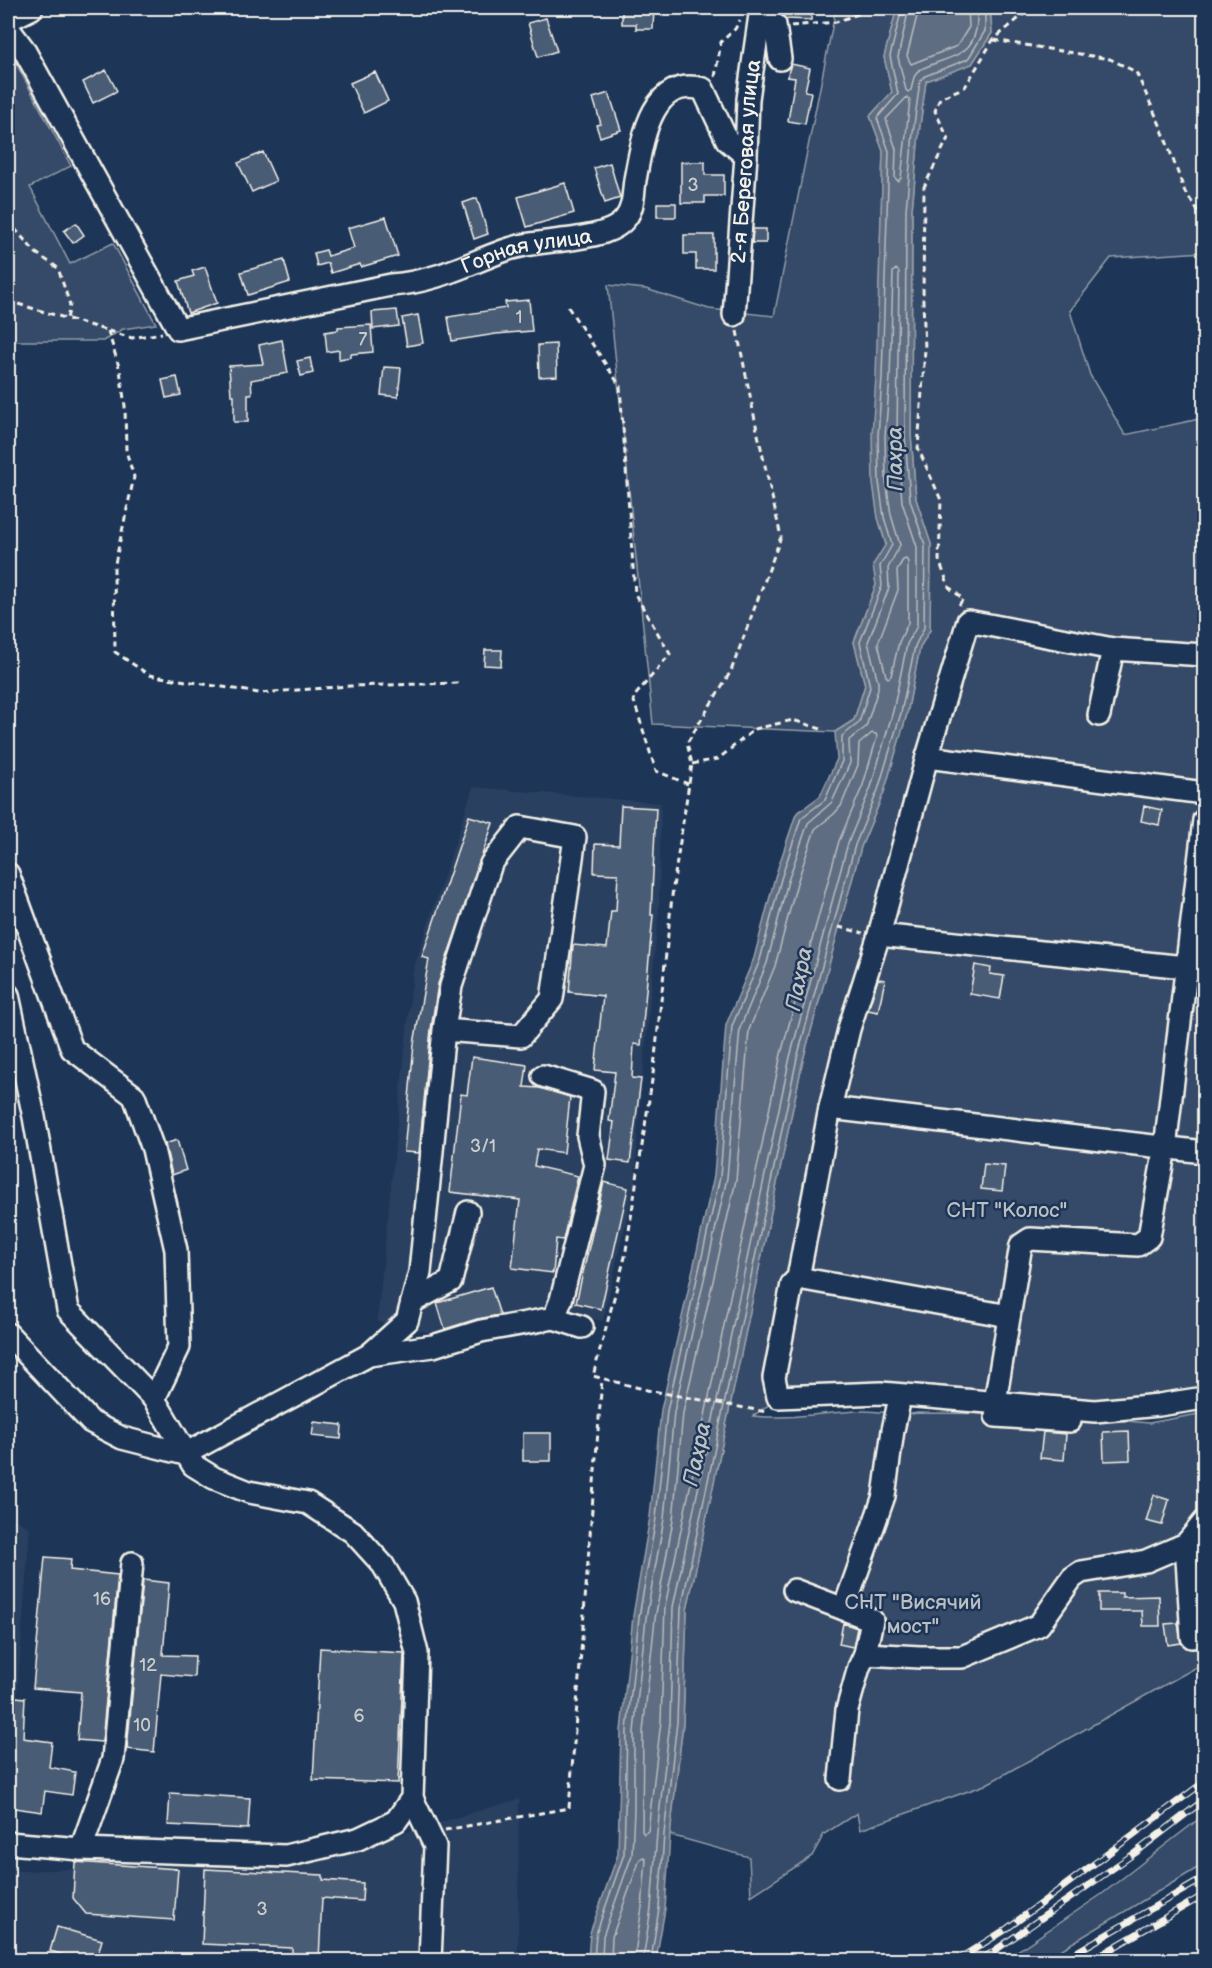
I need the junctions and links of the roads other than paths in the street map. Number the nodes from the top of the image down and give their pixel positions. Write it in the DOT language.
graph roads {
  1 [pos="32,8"];
  2 [pos="755,13"];
  3 [pos="8,20"];
  4 [pos="8,28"];
  5 [pos="780,59"];
  6 [pos="746,156"];
  7 [pos="734,315"];
  8 [pos="1113,649"];
  9 [pos="1204,655"];
  10 [pos="1099,715"];
  11 [pos="927,758"];
  12 [pos="1204,793"];
  13 [pos="1204,820"];
  14 [pos="8,874"];
  15 [pos="871,934"];
  16 [pos="1196,969"];
  17 [pos="8,995"];
  18 [pos="444,1030"];
  19 [pos="543,1076"];
  20 [pos="830,1108"];
  21 [pos="1165,1148"];
  22 [pos="1204,1152"];
  23 [pos="468,1212"];
  24 [pos="798,1278"];
  25 [pos="412,1302"];
  26 [pos="1009,1316"];
  27 [pos="554,1318"];
  28 [pos="582,1327"];
  29 [pos="8,1334"];
  30 [pos="369,1355"];
  31 [pos="1204,1398"];
  32 [pos="154,1399"];
  33 [pos="995,1402"];
  34 [pos="898,1407"];
  35 [pos="1204,1408"];
  36 [pos="764,1412"];
  37 [pos="185,1454"];
  38 [pos="1204,1522"];
  39 [pos="1186,1544"];
  40 [pos="132,1563"];
  41 [pos="794,1590"];
  42 [pos="844,1609"];
  43 [pos="1192,1637"];
  44 [pos="865,1654"];
  45 [pos="840,1779"];
  46 [pos="412,1797"];
  47 [pos="8,1843"];
  48 [pos="81,1849"];
  49 [pos="430,1960"];
  1 -- 3 [label="street"];
  2 -- 5 [label="street"];
  2 -- 6 [label="street, 2-я Береговая улица"];
  4 -- 6 [label="street, Горная улица"];
  6 -- 7 [label="street, 2-я Береговая улица"];
  8 -- 9 [label="street"];
  8 -- 10 [label="street"];
  8 -- 11 [label="street"];
  11 -- 12 [label="street"];
  11 -- 15 [label="street"];
  13 -- 16 [label="street"];
  14 -- 32 [label="street"];
  15 -- 16 [label="street"];
  15 -- 20 [label="street"];
  16 -- 21 [label="street"];
  17 -- 32 [label="street"];
  18 -- 18 [label="street"];
  18 -- 25 [label="street"];
  19 -- 27 [label="street"];
  20 -- 21 [label="street"];
  20 -- 24 [label="street"];
  21 -- 22 [label="street"];
  21 -- 26 [label="street"];
  23 -- 25 [label="street"];
  24 -- 26 [label="street"];
  24 -- 33 [label="street"];
  25 -- 30 [label="street"];
  26 -- 33 [label="street"];
  27 -- 28 [label="street"];
  27 -- 30 [label="street"];
  29 -- 37 [label="street"];
  30 -- 37 [label="street"];
  31 -- 33 [label="street"];
  32 -- 37 [label="street"];
  34 -- 35 [label="street"];
  34 -- 36 [label="street"];
  34 -- 42 [label="street"];
  37 -- 46 [label="street"];
  38 -- 39 [label="street"];
  39 -- 43 [label="street"];
  39 -- 44 [label="street"];
  40 -- 48 [label="street"];
  41 -- 42 [label="street"];
  42 -- 44 [label="street"];
  44 -- 45 [label="street"];
  46 -- 48 [label="street"];
  46 -- 49 [label="street"];
  47 -- 48 [label="street"];
}
